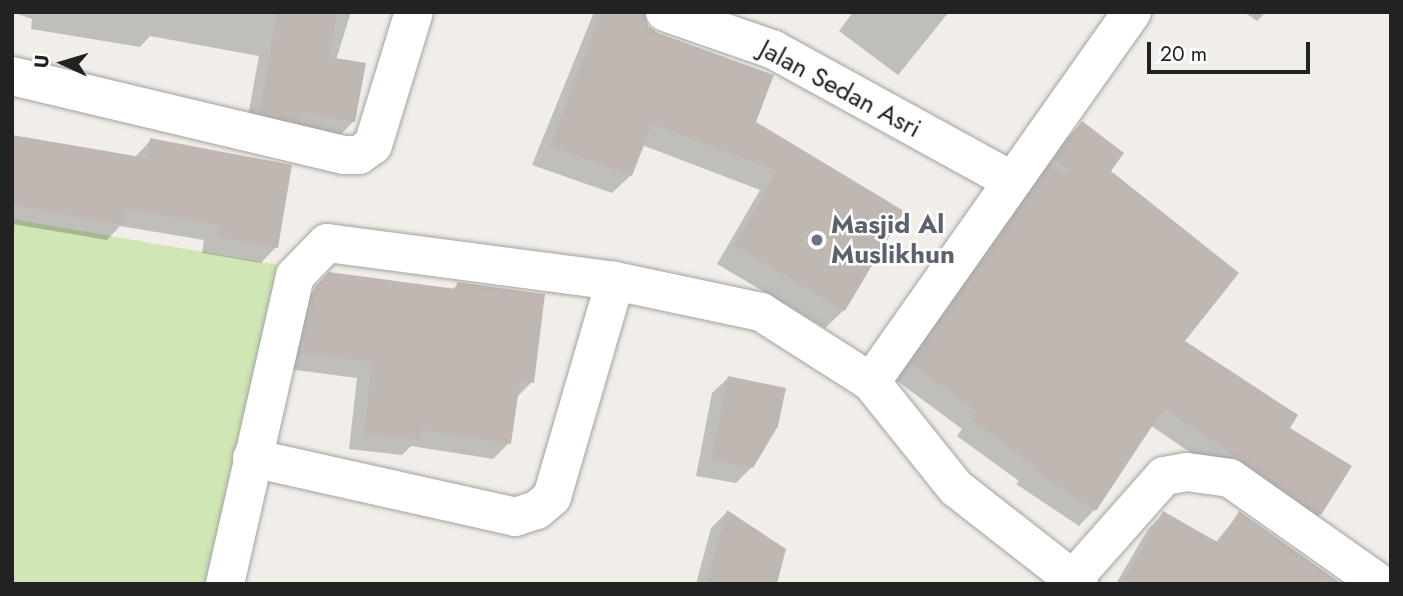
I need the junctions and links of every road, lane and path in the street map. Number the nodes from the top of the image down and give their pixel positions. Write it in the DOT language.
graph roads {
  1 [pos="414,12"];
  2 [pos="665,12"];
  3 [pos="1132,12"];
  4 [pos="12,76"];
  5 [pos="1010,180"];
  6 [pos="615,281"];
  7 [pos="871,382"];
  8 [pos="253,458"];
  9 [pos="1076,581"];
  10 [pos="225,584"];
  11 [pos="1380,584"];
  1 -- 4 [label="street"];
  2 -- 5 [label="street, Jalan Sedan Asri"];
  3 -- 5 [label="street"];
  5 -- 7 [label="street"];
  6 -- 7 [label="street"];
  6 -- 8 [label="street"];
  6 -- 8 [label="street"];
  7 -- 9 [label="street"];
  8 -- 10 [label="street"];
  9 -- 11 [label="street"];
}
